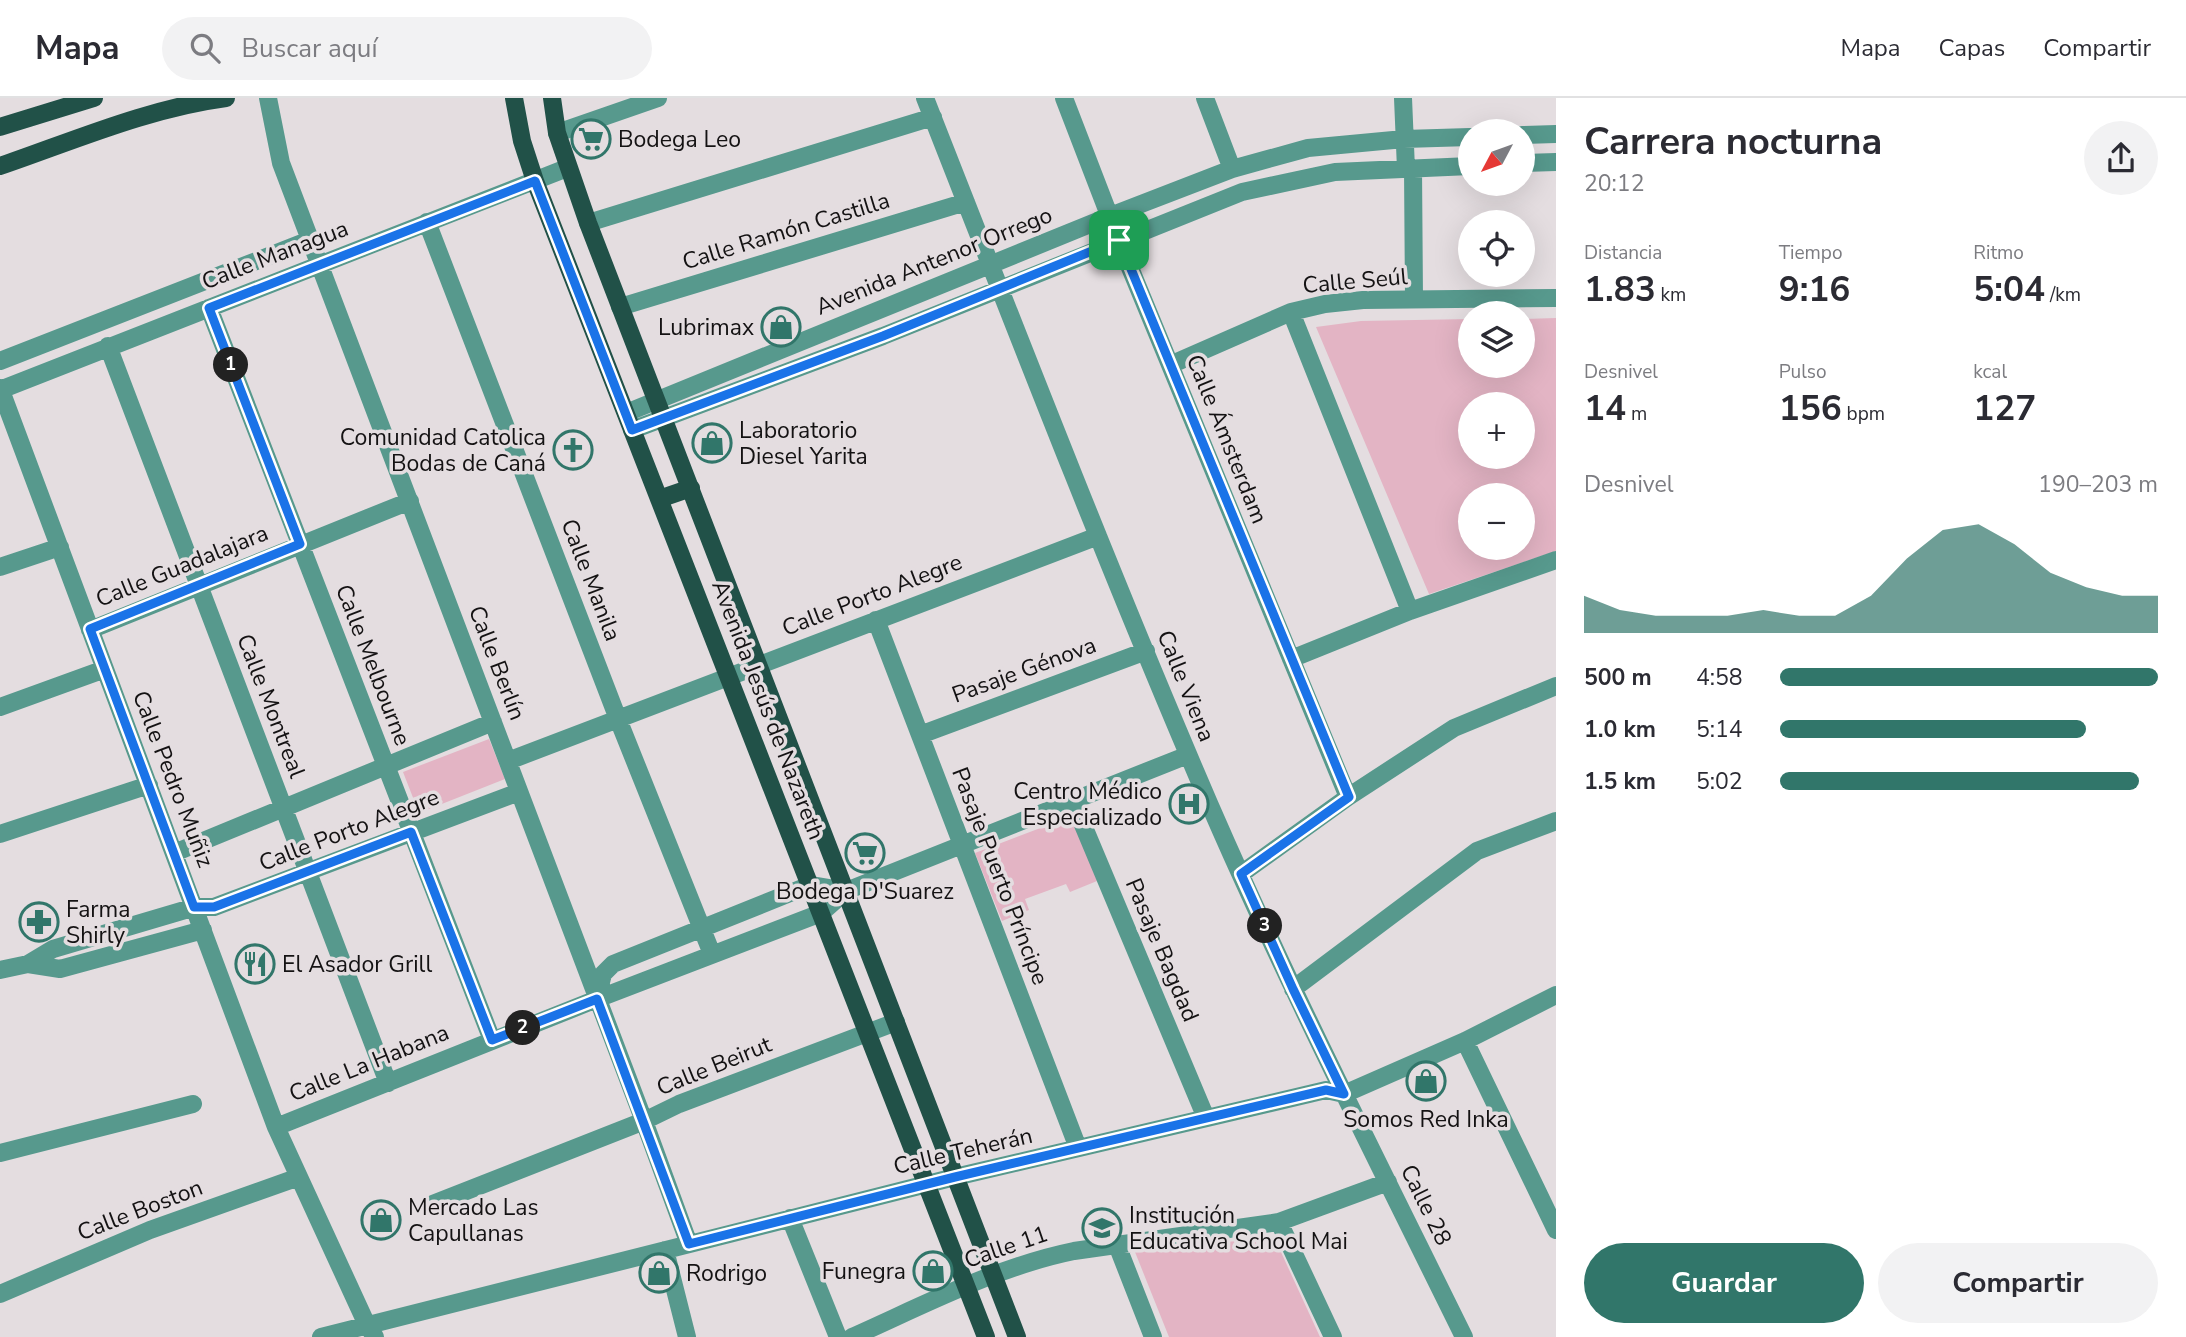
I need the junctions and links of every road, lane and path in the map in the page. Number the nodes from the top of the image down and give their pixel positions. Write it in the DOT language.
graph roads {
  1 [pos="94,98"];
  2 [pos="226,98"];
  3 [pos="268,98"];
  4 [pos="514,98"];
  5 [pos="551,98"];
  6 [pos="657,98"];
  7 [pos="925,98"];
  8 [pos="1064,98"];
  9 [pos="1205,98"];
  10 [pos="1403,98"];
  11 [pos="933,117"];
  12 [pos="0,128"];
  13 [pos="557,133"];
  14 [pos="1556,134"];
  15 [pos="1535,135"];
  16 [pos="1458,137"];
  17 [pos="1404,139"];
  18 [pos="1556,162"];
  19 [pos="1535,163"];
  20 [pos="0,166"];
  21 [pos="1458,167"];
  22 [pos="567,168"];
  23 [pos="1232,169"];
  24 [pos="1409,169"];
  25 [pos="535,181"];
  26 [pos="966,202"];
  27 [pos="1110,216"];
  28 [pos="427,222"];
  29 [pos="588,223"];
  30 [pos="310,240"];
  31 [pos="1119,240"];
  32 [pos="319,264"];
  33 [pos="990,264"];
  34 [pos="1000,289"];
  35 [pos="1556,298"];
  36 [pos="1414,299"];
  37 [pos="620,307"];
  38 [pos="209,308"];
  39 [pos="875,312"];
  40 [pos="1291,312"];
  41 [pos="883,336"];
  42 [pos="108,346"];
  43 [pos="0,361"];
  44 [pos="1170,365"];
  45 [pos="0,389"];
  46 [pos="657,400"];
  47 [pos="4,413"];
  48 [pos="664,418"];
  49 [pos="629,422"];
  50 [pos="691,488"];
  51 [pos="660,499"];
  52 [pos="410,501"];
  53 [pos="1098,536"];
  54 [pos="300,544"];
  55 [pos="60,547"];
  56 [pos="1556,561"];
  57 [pos="0,567"];
  58 [pos="198,586"];
  59 [pos="1410,611"];
  60 [pos="876,620"];
  61 [pos="90,629"];
  62 [pos="1146,651"];
  63 [pos="1292,659"];
  64 [pos="759,665"];
  65 [pos="105,669"];
  66 [pos="729,676"];
  67 [pos="1556,686"];
  68 [pos="0,707"];
  69 [pos="618,719"];
  70 [pos="493,722"];
  71 [pos="920,735"];
  72 [pos="1188,755"];
  73 [pos="508,761"];
  74 [pos="387,768"];
  75 [pos="149,785"];
  76 [pos="519,792"];
  77 [pos="1349,797"];
  78 [pos="1073,800"];
  79 [pos="284,808"];
  80 [pos="1556,821"];
  81 [pos="411,832"];
  82 [pos="0,834"];
  83 [pos="962,845"];
  84 [pos="174,853"];
  85 [pos="309,871"];
  86 [pos="1241,874"];
  87 [pos="810,886"];
  88 [pos="846,891"];
  89 [pos="194,907"];
  90 [pos="821,914"];
  91 [pos="702,928"];
  92 [pos="203,930"];
  93 [pos="712,954"];
  94 [pos="28,964"];
  95 [pos="0,970"];
  96 [pos="1293,989"];
  97 [pos="1556,995"];
  98 [pos="597,999"];
  99 [pos="896,1022"];
  100 [pos="868,1033"];
  101 [pos="492,1040"];
  102 [pos="1465,1041"];
  103 [pos="388,1083"];
  104 [pos="1344,1094"];
  105 [pos="193,1104"];
  106 [pos="1206,1118"];
  107 [pos="645,1121"];
  108 [pos="276,1126"];
  109 [pos="1078,1148"];
  110 [pos="0,1153"];
  111 [pos="299,1177"];
  112 [pos="955,1177"];
  113 [pos="1388,1182"];
  114 [pos="927,1184"];
  115 [pos="433,1204"];
  116 [pos="790,1218"];
  117 [pos="1279,1222"];
  118 [pos="1555,1226"];
  119 [pos="689,1244"];
  120 [pos="1117,1245"];
  121 [pos="665,1250"];
  122 [pos="993,1276"];
  123 [pos="967,1286"];
  124 [pos="0,1294"];
  125 [pos="371,1331"];
  126 [pos="321,1337"];
  127 [pos="687,1337"];
  128 [pos="838,1337"];
  129 [pos="852,1337"];
  130 [pos="986,1337"];
  131 [pos="1017,1337"];
  132 [pos="1153,1337"];
  133 [pos="1334,1337"];
  134 [pos="1464,1337"];
  1 -- 12 [label="main road"];
  2 -- 20 [label="main road"];
  3 -- 30 [label="street, Calle Berlín"];
  4 -- 25 [label="main road, Avenida Jesús de Nazareth"];
  5 -- 13 [label="main road, Avenida Jesús de Nazareth"];
  6 -- 13 [label="street"];
  7 -- 11 [label="street, Calle Viena"];
  8 -- 27 [label="street, Calle Ámsterdam"];
  9 -- 23 [label="street"];
  10 -- 17 [label="street"];
  11 -- 26 [label="street, Calle Viena"];
  11 -- 29 [label="street"];
  13 -- 22 [label="main road, Avenida Jesús de Nazareth"];
  14 -- 15 [label="street"];
  16 -- 17 [label="street, Avenida Antenor Orrego"];
  17 -- 23 [label="street, Avenida Antenor Orrego"];
  17 -- 24 [label="street"];
  18 -- 19 [label="street"];
  21 -- 24 [label="street"];
  22 -- 25 [label="street, Calle Managua"];
  22 -- 29 [label="main road, Avenida Jesús de Nazareth"];
  23 -- 27 [label="street, Avenida Antenor Orrego"];
  24 -- 31 [label="street"];
  24 -- 36 [label="street"];
  25 -- 28 [label="street, Calle Managua"];
  25 -- 49 [label="main road, Avenida Jesús de Nazareth"];
  26 -- 33 [label="street, Calle Viena"];
  26 -- 37 [label="street, Calle Ramón Castilla"];
  27 -- 31 [label="street, Calle Ámsterdam"];
  27 -- 33 [label="street, Avenida Antenor Orrego"];
  28 -- 32 [label="street, Calle Managua"];
  28 -- 69 [label="street, Calle Manila"];
  29 -- 37 [label="main road, Avenida Jesús de Nazareth"];
  30 -- 32 [label="street, Calle Berlín"];
  30 -- 43 [label="street, Calle Managua"];
  31 -- 34 [label="street"];
  31 -- 44 [label="street, Calle Ámsterdam"];
  32 -- 38 [label="street, Calle Managua"];
  32 -- 52 [label="street, Calle Berlín"];
  33 -- 34 [label="street, Calle Viena"];
  33 -- 39 [label="street, Avenida Antenor Orrego"];
  34 -- 41 [label="street"];
  34 -- 53 [label="street, Calle Viena"];
  35 -- 36 [label="street, Calle Seúl"];
  36 -- 40 [label="street, Calle Seúl"];
  37 -- 46 [label="main road, Avenida Jesús de Nazareth"];
  38 -- 42 [label="street, Calle Managua"];
  38 -- 54 [label="street, Calle Melbourne"];
  39 -- 41 [label="street"];
  39 -- 46 [label="street, Avenida Antenor Orrego"];
  40 -- 44 [label="street, Calle Seúl"];
  40 -- 59 [label="street"];
  41 -- 48 [label="street"];
  42 -- 45 [label="street, Calle Managua"];
  42 -- 58 [label="street, Calle Montreal"];
  44 -- 63 [label="street, Calle Ámsterdam"];
  45 -- 47 [label="street, Calle Pedro Muñiz"];
  46 -- 48 [label="main road, Avenida Jesús de Nazareth"];
  46 -- 49 [label="street, Avenida Antenor Orrego"];
  47 -- 55 [label="street, Calle Pedro Muñiz"];
  48 -- 49 [label="street"];
  48 -- 50 [label="main road, Avenida Jesús de Nazareth"];
  49 -- 51 [label="main road, Avenida Jesús de Nazareth"];
  50 -- 51 [label="main road"];
  50 -- 64 [label="main road, Avenida Jesús de Nazareth"];
  51 -- 66 [label="main road, Avenida Jesús de Nazareth"];
  52 -- 54 [label="street, Calle Guadalajara"];
  52 -- 70 [label="street, Calle Berlín"];
  53 -- 60 [label="street, Calle Porto Alegre"];
  53 -- 62 [label="street, Calle Viena"];
  54 -- 58 [label="street, Calle Guadalajara"];
  54 -- 74 [label="street, Calle Melbourne"];
  55 -- 57 [label="street"];
  55 -- 61 [label="street, Calle Pedro Muñiz"];
  56 -- 59 [label="street"];
  58 -- 61 [label="street, Calle Guadalajara"];
  58 -- 79 [label="street, Calle Montreal"];
  59 -- 63 [label="street"];
  60 -- 64 [label="street, Calle Porto Alegre"];
  60 -- 71 [label="street, Pasaje Puerto Príncipe"];
  61 -- 65 [label="street, Calle Pedro Muñiz"];
  62 -- 71 [label="street, Pasaje Génova"];
  62 -- 72 [label="street, Calle Viena"];
  63 -- 77 [label="street, Calle Ámsterdam"];
  64 -- 66 [label="street, Calle Porto Alegre"];
  64 -- 88 [label="main road, Avenida Jesús de Nazareth"];
  65 -- 68 [label="street"];
  65 -- 75 [label="street, Calle Pedro Muñiz"];
  66 -- 69 [label="street, Calle Porto Alegre"];
  66 -- 87 [label="main road, Avenida Jesús de Nazareth"];
  67 -- 77 [label="street"];
  69 -- 73 [label="street, Calle Porto Alegre"];
  69 -- 91 [label="street, Calle Manila"];
  70 -- 73 [label="street, Calle Berlín"];
  70 -- 74 [label="street, Calle Porto Alegre"];
  71 -- 83 [label="street, Pasaje Puerto Príncipe"];
  72 -- 78 [label="street, Calle La Habana"];
  72 -- 86 [label="street, Calle Viena"];
  73 -- 76 [label="street, Calle Berlín"];
  74 -- 79 [label="street, Calle Porto Alegre"];
  74 -- 81 [label="street, Calle Melbourne"];
  75 -- 82 [label="street"];
  75 -- 84 [label="street, Calle Pedro Muñiz"];
  76 -- 81 [label="street, Calle Porto Alegre"];
  76 -- 98 [label="street, Calle Berlín"];
  77 -- 86 [label="street"];
  78 -- 83 [label="street, Calle La Habana"];
  78 -- 106 [label="street, Pasaje Bagdad"];
  79 -- 84 [label="street, Calle Porto Alegre"];
  79 -- 85 [label="street, Calle Montreal"];
  80 -- 96 [label="street"];
  81 -- 85 [label="street, Calle Porto Alegre"];
  81 -- 101 [label="street, Calle Melbourne"];
  83 -- 88 [label="street, Calle La Habana"];
  83 -- 109 [label="street, Pasaje Puerto Príncipe"];
  84 -- 89 [label="street, Calle Pedro Muñiz"];
  85 -- 89 [label="street, Calle Porto Alegre"];
  85 -- 103 [label="street, Calle Montreal"];
  86 -- 96 [label="street, Calle Viena"];
  87 -- 88 [label="street, Calle La Habana"];
  87 -- 90 [label="main road, Avenida Jesús de Nazareth"];
  87 -- 91 [label="street, Calle La Habana"];
  88 -- 90 [label="street, Calle La Habana"];
  88 -- 99 [label="main road, Avenida Jesús de Nazareth"];
  89 -- 92 [label="street, Calle Pedro Muñiz"];
  89 -- 94 [label="street, Calle Porto Alegre"];
  90 -- 93 [label="street, Calle La Habana"];
  90 -- 100 [label="main road, Avenida Jesús de Nazareth"];
  91 -- 93 [label="street, Calle Manila"];
  91 -- 98 [label="street, Calle La Habana"];
  92 -- 94 [label="street"];
  92 -- 108 [label="street, Calle Pedro Muñiz"];
  93 -- 98 [label="street, Calle La Habana"];
  94 -- 95 [label="street"];
  96 -- 104 [label="street, Calle Viena"];
  97 -- 102 [label="street, Calle Teherán"];
  98 -- 101 [label="street, Calle La Habana"];
  98 -- 107 [label="street, Calle Berlín"];
  99 -- 100 [label="street, Calle Beirut"];
  99 -- 112 [label="main road, Avenida Jesús de Nazareth"];
  100 -- 107 [label="street, Calle Beirut"];
  100 -- 114 [label="main road, Avenida Jesús de Nazareth"];
  101 -- 103 [label="street, Calle La Habana"];
  102 -- 104 [label="street, Calle Teherán"];
  102 -- 118 [label="street"];
  103 -- 108 [label="street, Calle La Habana"];
  104 -- 106 [label="street, Calle Teherán"];
  104 -- 113 [label="street, Calle 28"];
  105 -- 110 [label="street"];
  106 -- 109 [label="street, Calle Teherán"];
  107 -- 115 [label="street, Calle Beirut"];
  107 -- 119 [label="street, Calle Berlín"];
  108 -- 111 [label="street, Calle Pedro Muñiz"];
  109 -- 112 [label="street, Calle Teherán"];
  111 -- 124 [label="street, Calle Boston"];
  111 -- 125 [label="street, Calle Pedro Muñiz"];
  112 -- 114 [label="street, Calle Teherán"];
  112 -- 122 [label="main road, Avenida Jesús de Nazareth"];
  113 -- 117 [label="street, Calle 11"];
  113 -- 134 [label="street, Calle 28"];
  114 -- 116 [label="street, Calle Teherán"];
  114 -- 123 [label="main road, Avenida Jesús de Nazareth"];
  116 -- 119 [label="street, Calle Teherán"];
  116 -- 128 [label="street"];
  117 -- 120 [label="street, Calle 11"];
  117 -- 133 [label="street"];
  119 -- 121 [label="street, Calle Teherán"];
  120 -- 122 [label="street, Calle 11"];
  120 -- 132 [label="street"];
  121 -- 125 [label="street, Calle Teherán"];
  121 -- 127 [label="street"];
  122 -- 123 [label="street, Calle 11"];
  122 -- 131 [label="main road, Avenida Jesús de Nazareth"];
  123 -- 129 [label="street, Calle 11"];
  123 -- 130 [label="main road, Avenida Jesús de Nazareth"];
  125 -- 126 [label="street, Calle Teherán"];
}
